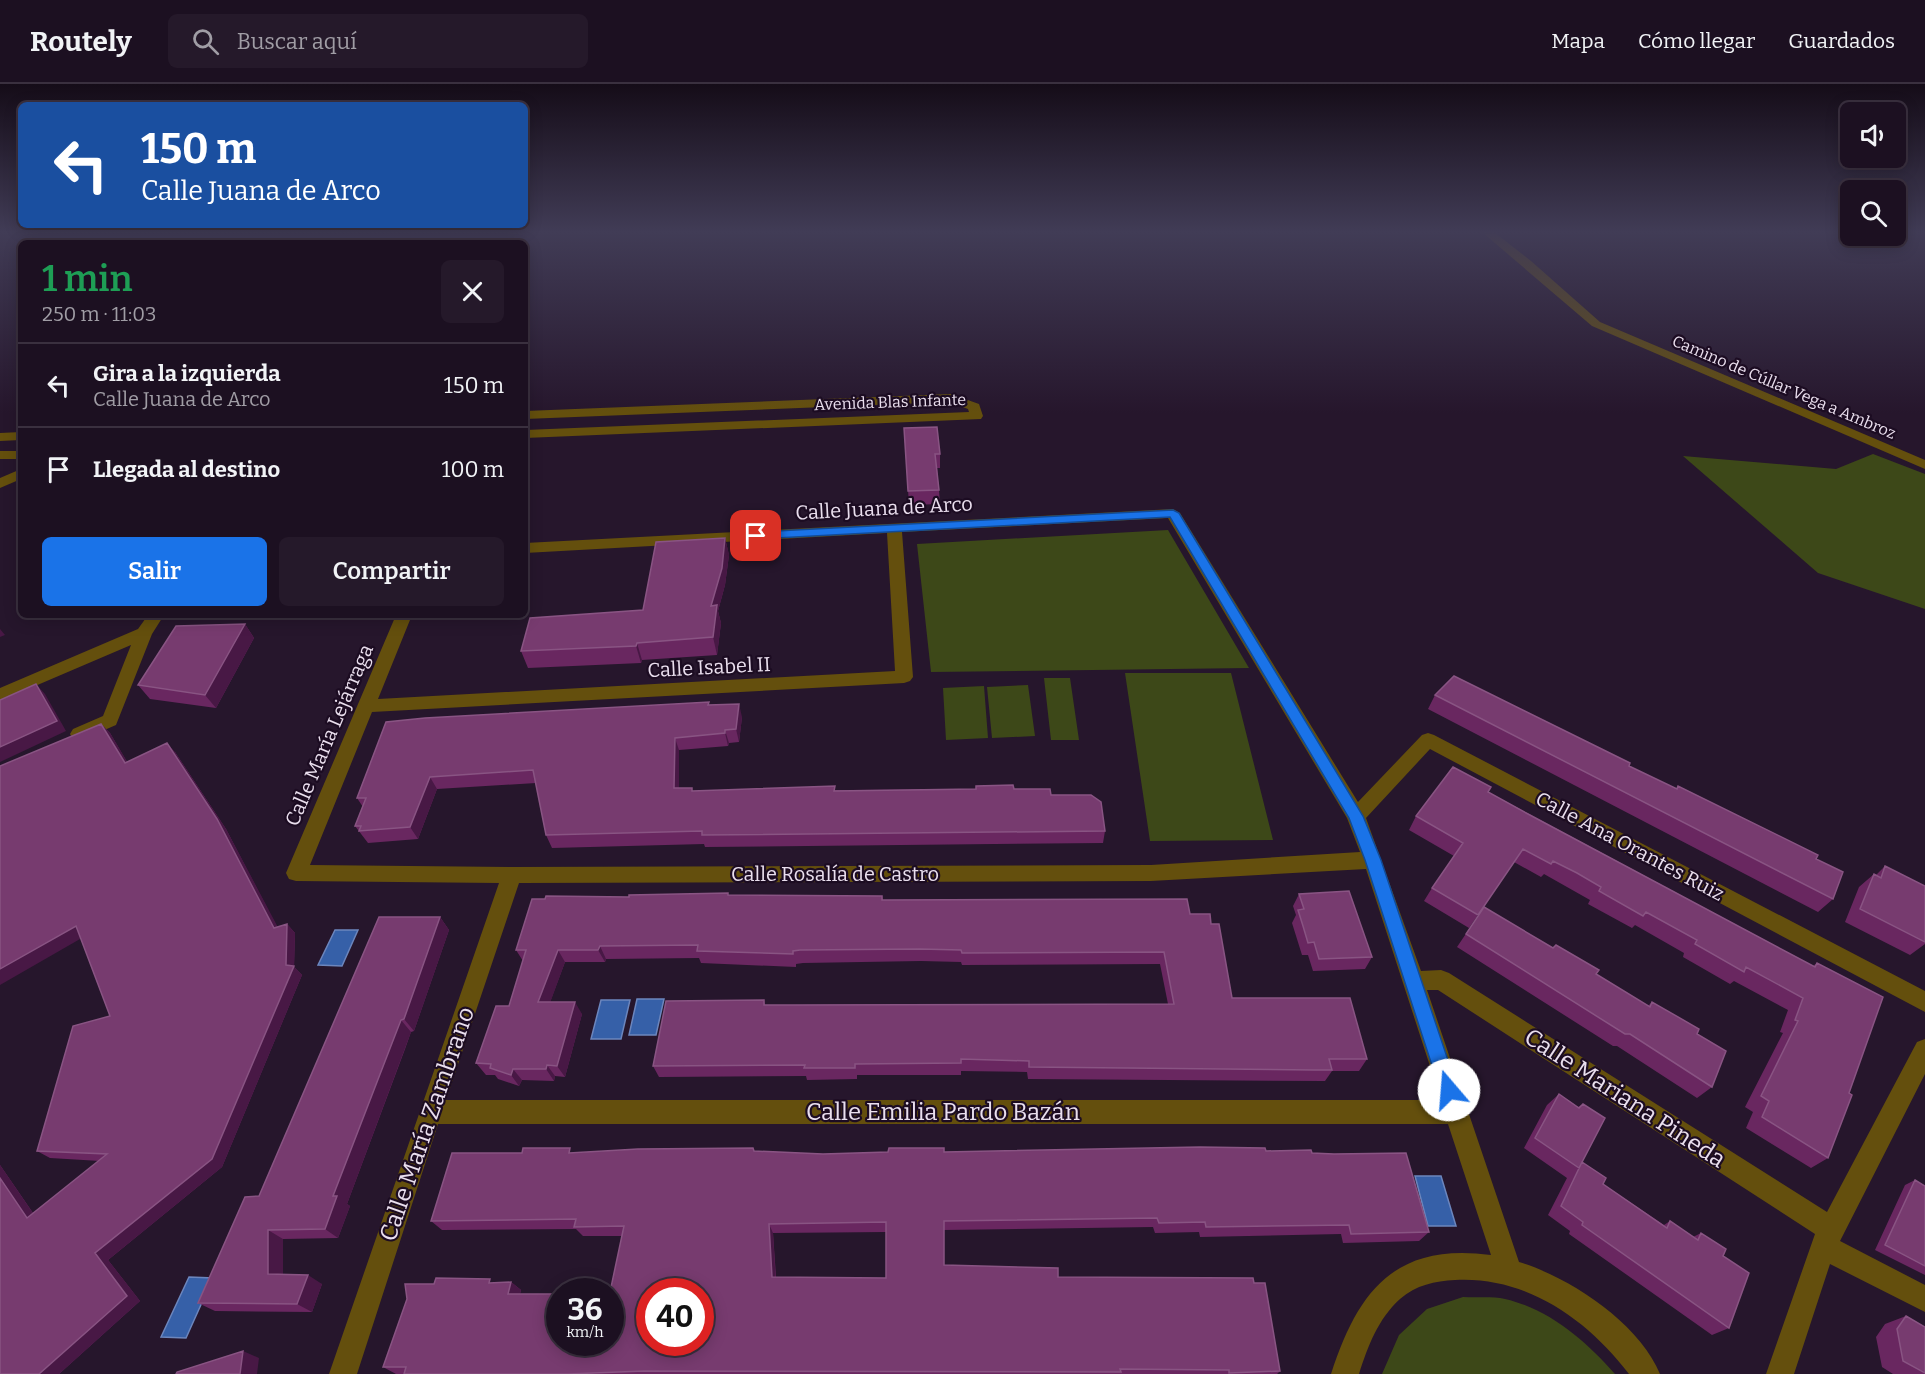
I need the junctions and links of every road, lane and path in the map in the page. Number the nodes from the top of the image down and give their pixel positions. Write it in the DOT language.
graph roads {
  1 [pos="1560,292"];
  2 [pos="528,415"];
  3 [pos="528,434"];
  4 [pos="18,436"];
  5 [pos="0,437"];
  6 [pos="0,455"];
  7 [pos="18,455"];
  8 [pos="1925,465"];
  9 [pos="18,475"];
  10 [pos="0,484"];
  11 [pos="894,528"];
  12 [pos="528,548"];
  13 [pos="154,618"];
  14 [pos="403,618"];
  15 [pos="144,633"];
  16 [pos="0,695"];
  17 [pos="366,706"];
  18 [pos="60,743"];
  19 [pos="1356,816"];
  20 [pos="1373,860"];
  21 [pos="296,873"];
  22 [pos="512,875"];
  23 [pos="1413,981"];
  24 [pos="1925,1002"];
  25 [pos="1925,1050"];
  26 [pos="430,1112"];
  27 [pos="1456,1112"];
  28 [pos="1828,1239"];
  29 [pos="1509,1270"];
  30 [pos="1925,1299"];
  31 [pos="343,1374"];
  32 [pos="1345,1374"];
  33 [pos="1646,1374"];
  34 [pos="1780,1374"];
  1 -- 8 [label="street, Camino de Cúllar Vega a Ambroz"];
  2 -- 3 [label="street, Avenida Blas Infante"];
  4 -- 5 [label="street"];
  6 -- 7 [label="street"];
  9 -- 10 [label="street"];
  11 -- 12 [label="street, Calle Juana de Arco"];
  11 -- 17 [label="street, Calle Isabel II"];
  11 -- 19 [label="street, Calle Juana de Arco"];
  13 -- 15 [label="street"];
  14 -- 17 [label="street, Calle María Lejárraga"];
  15 -- 16 [label="street"];
  15 -- 18 [label="street"];
  17 -- 21 [label="street, Calle María Lejárraga"];
  19 -- 20 [label="street"];
  19 -- 24 [label="street, Calle Ana Orantes Ruiz"];
  20 -- 22 [label="street, Calle Rosalía de Castro"];
  20 -- 23 [label="street"];
  21 -- 22 [label="street, Calle Rosalía de Castro"];
  22 -- 26 [label="street, Calle María Zambrano"];
  23 -- 27 [label="street"];
  23 -- 28 [label="street, Calle Mariana Pineda"];
  25 -- 28 [label="street"];
  26 -- 27 [label="street, Calle Emilia Pardo Bazán"];
  26 -- 31 [label="street, Calle María Zambrano"];
  27 -- 29 [label="street"];
  28 -- 30 [label="street, Calle Mariana Pineda"];
  28 -- 34 [label="street"];
  29 -- 32 [label="street"];
  29 -- 33 [label="street"];
}
